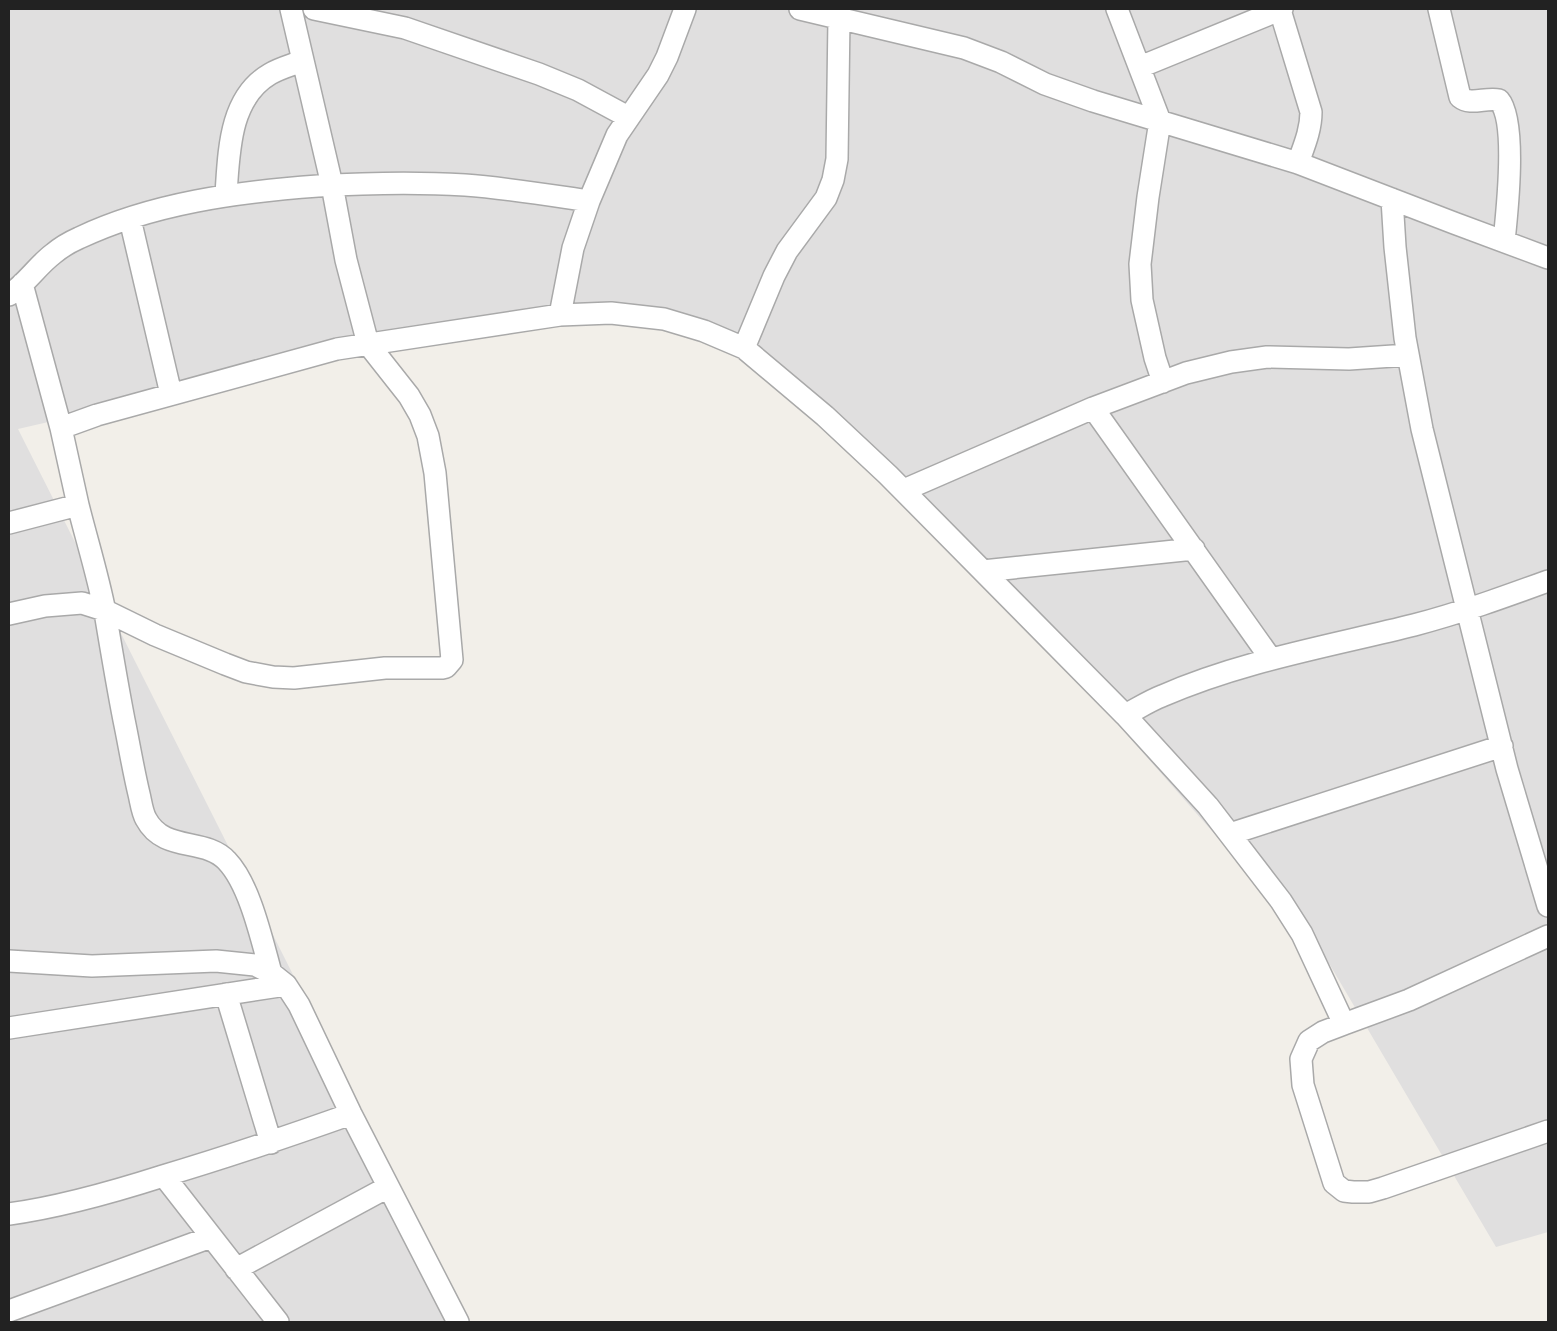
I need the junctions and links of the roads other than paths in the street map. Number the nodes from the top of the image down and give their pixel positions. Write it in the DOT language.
graph roads {
  1 [pos="291,9"];
  2 [pos="314,9"];
  3 [pos="685,9"];
  4 [pos="1118,9"];
  5 [pos="1281,9"];
  6 [pos="1439,9"];
  7 [pos="812,10"];
  8 [pos="838,18"];
  9 [pos="302,61"];
  10 [pos="1140,67"];
  11 [pos="628,116"];
  12 [pos="1160,121"];
  13 [pos="1298,162"];
  14 [pos="332,186"];
  15 [pos="226,194"];
  16 [pos="1392,199"];
  17 [pos="589,201"];
  18 [pos="130,219"];
  19 [pos="1504,241"];
  20 [pos="1548,258"];
  21 [pos="16,289"];
  22 [pos="560,315"];
  23 [pos="368,344"];
  24 [pos="744,348"];
  25 [pos="1408,354"];
  26 [pos="1163,382"];
  27 [pos="171,394"];
  28 [pos="1093,408"];
  29 [pos="60,428"];
  30 [pos="904,490"];
  31 [pos="78,505"];
  32 [pos="9,522"];
  33 [pos="1194,549"];
  34 [pos="983,571"];
  35 [pos="1548,581"];
  36 [pos="104,610"];
  37 [pos="1467,610"];
  38 [pos="9,614"];
  39 [pos="1271,659"];
  40 [pos="1125,715"];
  41 [pos="1502,746"];
  42 [pos="1230,834"];
  43 [pos="1548,906"];
  44 [pos="1548,936"];
  45 [pos="9,961"];
  46 [pos="278,979"];
  47 [pos="226,994"];
  48 [pos="1344,1024"];
  49 [pos="9,1028"];
  50 [pos="351,1114"];
  51 [pos="1548,1131"];
  52 [pos="271,1143"];
  53 [pos="164,1176"];
  54 [pos="388,1187"];
  55 [pos="9,1214"];
  56 [pos="212,1238"];
  57 [pos="236,1269"];
  58 [pos="9,1311"];
  59 [pos="278,1322"];
  60 [pos="458,1322"];
  1 -- 9 [label="street"];
  2 -- 11 [label="street"];
  3 -- 11 [label="street"];
  4 -- 10 [label="street"];
  5 -- 10 [label="street"];
  5 -- 13 [label="street"];
  6 -- 19 [label="street"];
  7 -- 8 [label="street"];
  8 -- 12 [label="street"];
  8 -- 24 [label="street"];
  9 -- 14 [label="street"];
  9 -- 15 [label="street"];
  10 -- 12 [label="street"];
  11 -- 17 [label="street"];
  12 -- 13 [label="street"];
  12 -- 26 [label="street"];
  13 -- 16 [label="street"];
  14 -- 15 [label="street"];
  14 -- 17 [label="street"];
  14 -- 23 [label="street"];
  15 -- 18 [label="street"];
  16 -- 19 [label="street"];
  16 -- 25 [label="street"];
  17 -- 22 [label="street"];
  18 -- 21 [label="street"];
  18 -- 27 [label="street"];
  19 -- 20 [label="street"];
  21 -- 29 [label="street"];
  22 -- 23 [label="street"];
  22 -- 24 [label="street"];
  23 -- 27 [label="street"];
  23 -- 36 [label="street"];
  24 -- 30 [label="street"];
  25 -- 26 [label="street"];
  25 -- 37 [label="street"];
  26 -- 28 [label="street"];
  27 -- 29 [label="street"];
  28 -- 30 [label="street"];
  28 -- 33 [label="street"];
  29 -- 31 [label="street"];
  30 -- 34 [label="street"];
  31 -- 32 [label="street"];
  31 -- 36 [label="street"];
  33 -- 34 [label="street"];
  33 -- 39 [label="street"];
  34 -- 40 [label="street"];
  35 -- 37 [label="street"];
  36 -- 38 [label="street"];
  36 -- 46 [label="street"];
  37 -- 39 [label="street"];
  37 -- 41 [label="street"];
  39 -- 40 [label="street"];
  40 -- 42 [label="street"];
  41 -- 42 [label="street"];
  41 -- 43 [label="street"];
  42 -- 48 [label="street"];
  44 -- 48 [label="street"];
  45 -- 46 [label="street"];
  46 -- 47 [label="street"];
  46 -- 50 [label="street"];
  47 -- 49 [label="street"];
  47 -- 52 [label="street"];
  48 -- 51 [label="street"];
  50 -- 52 [label="street"];
  50 -- 54 [label="street"];
  52 -- 53 [label="street"];
  53 -- 55 [label="street"];
  53 -- 56 [label="street"];
  54 -- 57 [label="street"];
  54 -- 60 [label="street"];
  56 -- 57 [label="street"];
  56 -- 58 [label="street"];
  57 -- 59 [label="street"];
}
